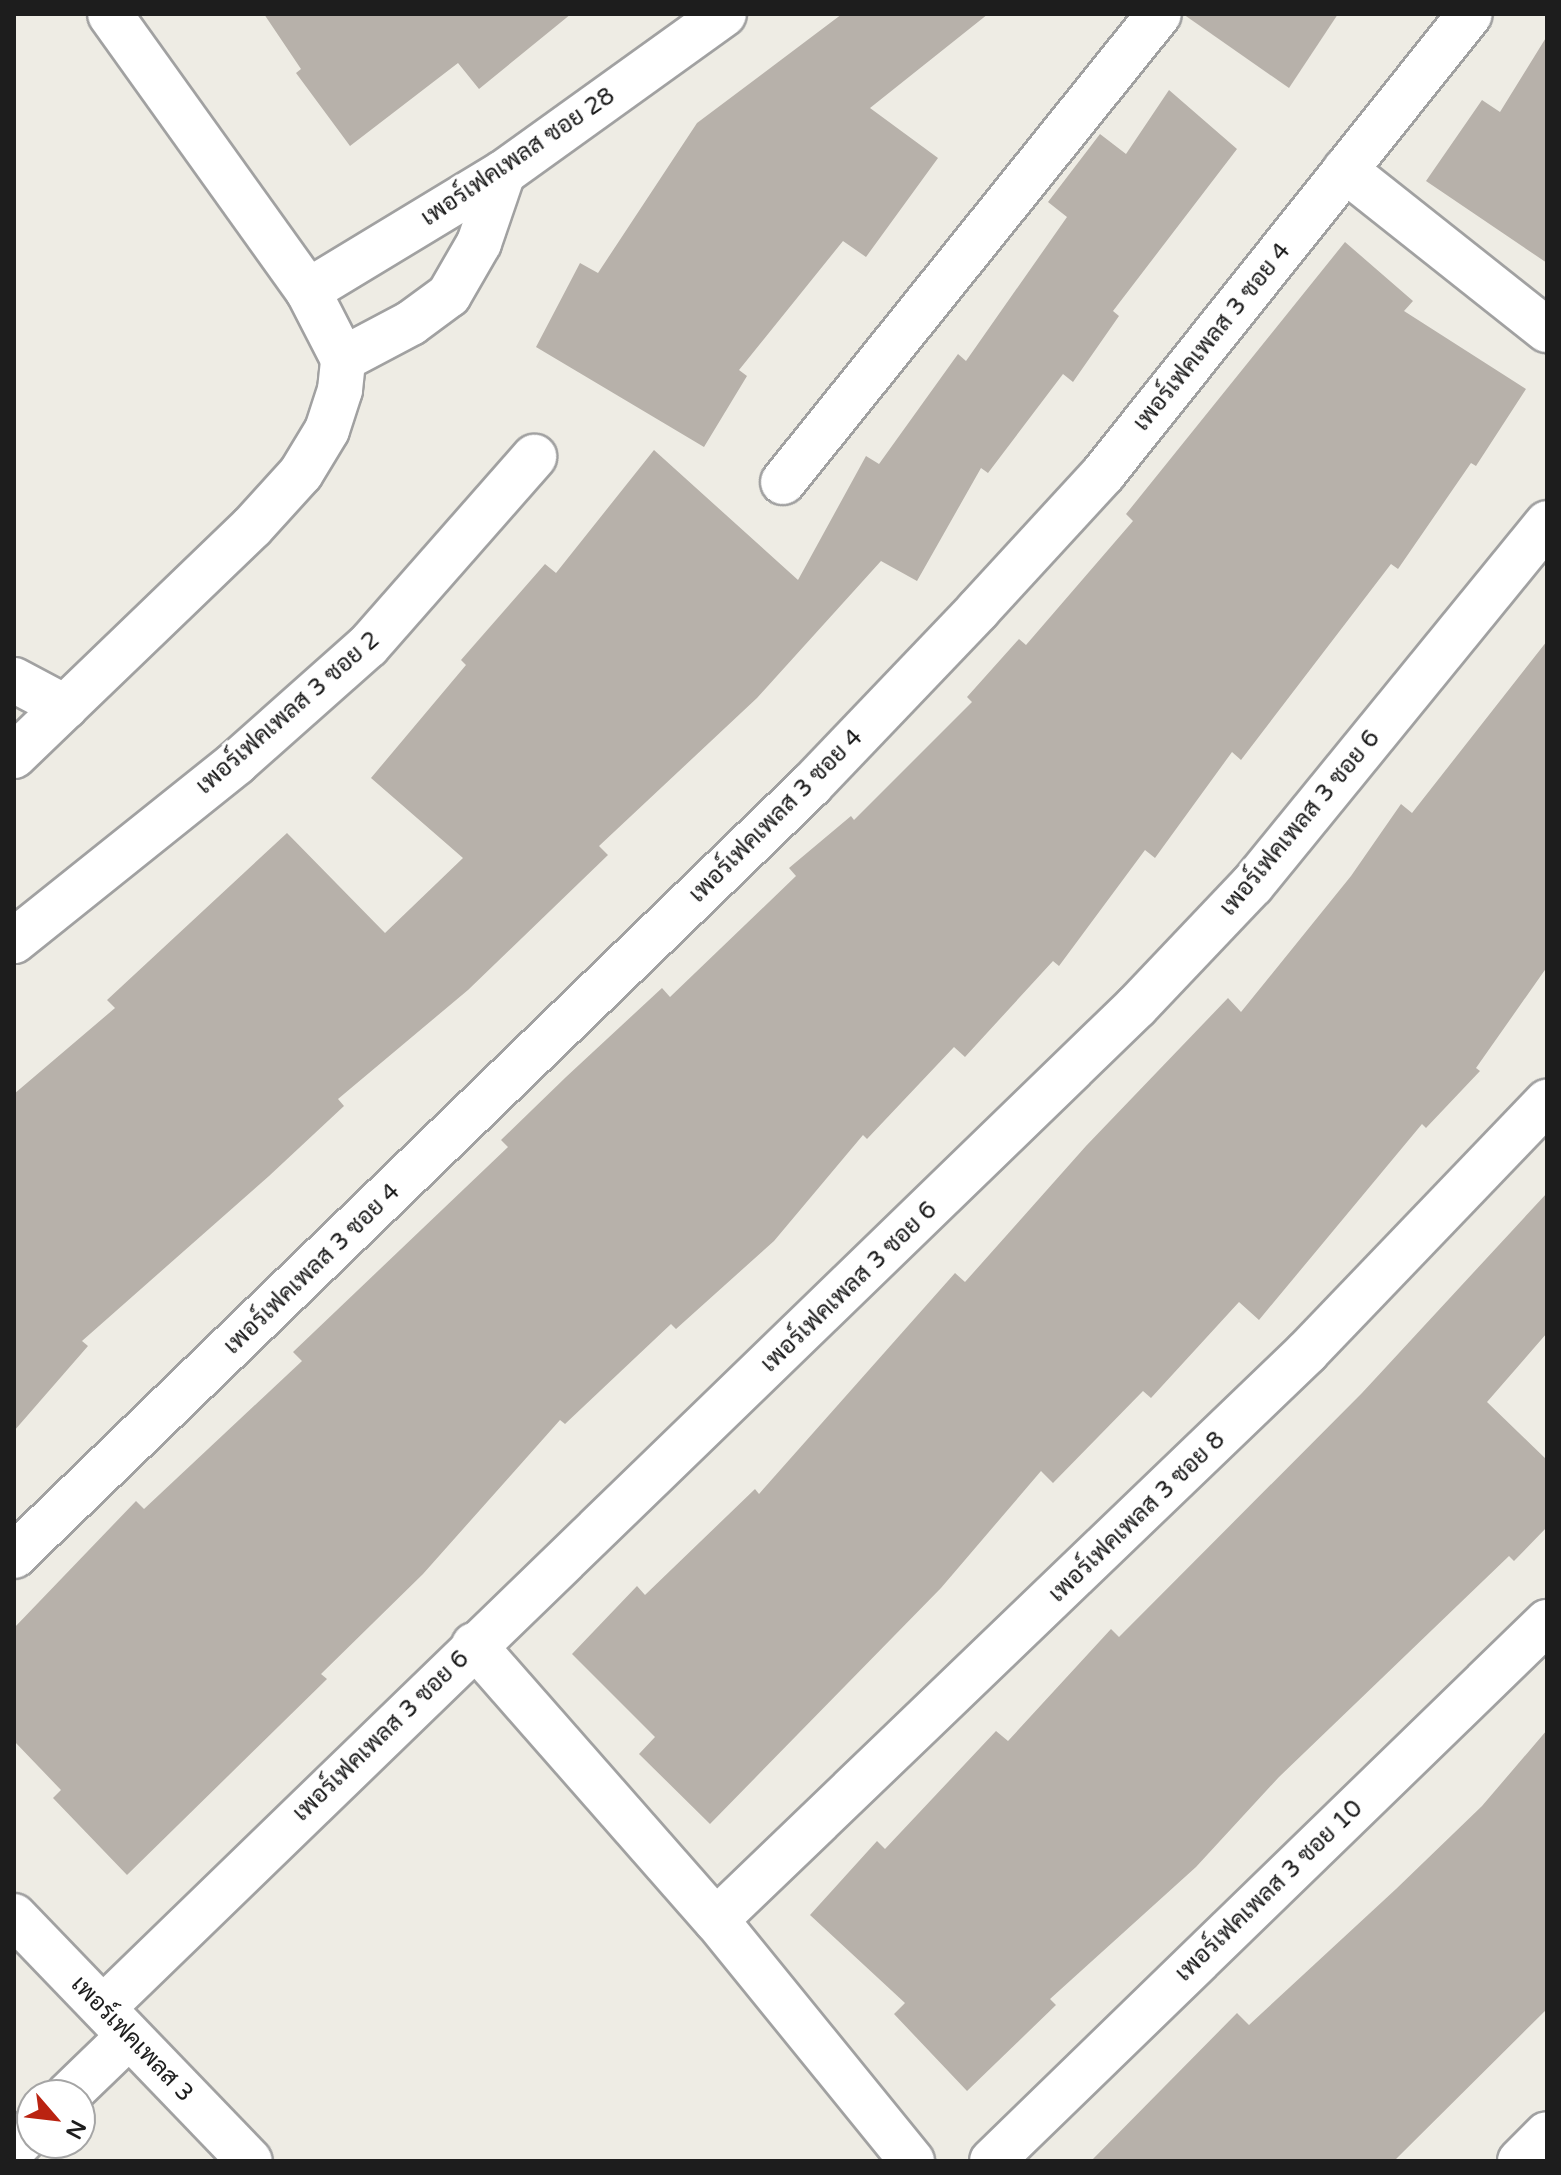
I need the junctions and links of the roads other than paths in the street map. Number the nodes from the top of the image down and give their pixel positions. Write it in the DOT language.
graph roads {
  1 [pos="110,14"];
  2 [pos="724,14"];
  3 [pos="1159,14"];
  4 [pos="1470,14"];
  5 [pos="1345,170"];
  6 [pos="503,173"];
  7 [pos="308,291"];
  8 [pos="1547,330"];
  9 [pos="343,359"];
  10 [pos="534,457"];
  11 [pos="783,482"];
  12 [pos="1547,523"];
  13 [pos="14,680"];
  14 [pos="65,707"];
  15 [pos="14,756"];
  16 [pos="14,941"];
  17 [pos="1547,1102"];
  18 [pos="14,1556"];
  19 [pos="1547,1622"];
  20 [pos="474,1645"];
  21 [pos="14,1916"];
  22 [pos="716,1920"];
  23 [pos="116,2022"];
  24 [pos="79,2079"];
  25 [pos="1547,2134"];
  26 [pos="250,2161"];
  27 [pos="912,2161"];
  28 [pos="992,2161"];
  29 [pos="1520,2161"];
  1 -- 7 [label="street"];
  2 -- 6 [label="street, เพอร์เฟคเพลส ซอย 28"];
  3 -- 11 [label="street"];
  4 -- 5 [label="street, เพอร์เฟคเพลส 3 ซอย 4"];
  5 -- 8 [label="street"];
  5 -- 18 [label="street, เพอร์เฟคเพลส 3 ซอย 4"];
  6 -- 7 [label="street, เพอร์เฟคเพลส ซอย 28"];
  6 -- 9 [label="street"];
  7 -- 9 [label="street"];
  9 -- 14 [label="street"];
  10 -- 16 [label="street, เพอร์เฟคเพลส 3 ซอย 2"];
  12 -- 20 [label="street, เพอร์เฟคเพลส 3 ซอย 6"];
  13 -- 14 [label="street"];
  14 -- 15 [label="street"];
  17 -- 22 [label="street, เพอร์เฟคเพลส 3 ซอย 8"];
  19 -- 28 [label="street, เพอร์เฟคเพลส 3 ซอย 10"];
  20 -- 22 [label="street"];
  20 -- 23 [label="street, เพอร์เฟคเพลส 3 ซอย 6"];
  21 -- 23 [label="street, เพอร์เฟคเพลส 3"];
  22 -- 27 [label="street"];
  23 -- 24 [label="street, เพอร์เฟคเพลส 3 ซอย 6"];
  23 -- 26 [label="street, เพอร์เฟคเพลส 3"];
  25 -- 29 [label="street"];
}
